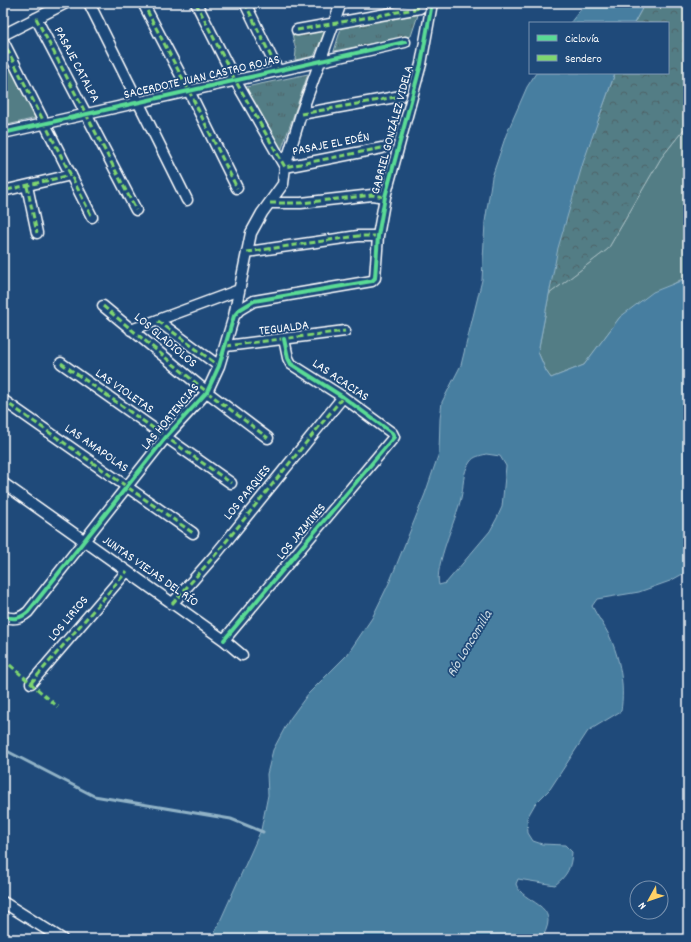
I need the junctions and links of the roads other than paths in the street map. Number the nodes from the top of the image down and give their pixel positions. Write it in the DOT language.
graph roads {
  1 [pos="66,3"];
  2 [pos="89,3"];
  3 [pos="143,3"];
  4 [pos="196,3"];
  5 [pos="245,3"];
  6 [pos="341,3"];
  7 [pos="432,3"];
  8 [pos="420,8"];
  9 [pos="36,18"];
  10 [pos="334,23"];
  11 [pos="298,30"];
  12 [pos="3,35"];
  13 [pos="3,41"];
  14 [pos="405,42"];
  15 [pos="320,61"];
  16 [pos="278,71"];
  17 [pos="235,80"];
  18 [pos="189,91"];
  19 [pos="401,96"];
  20 [pos="138,102"];
  21 [pos="87,114"];
  22 [pos="301,114"];
  23 [pos="44,123"];
  24 [pos="3,133"];
  25 [pos="382,148"];
  26 [pos="285,171"];
  27 [pos="71,176"];
  28 [pos="27,186"];
  29 [pos="237,188"];
  30 [pos="7,190"];
  31 [pos="385,197"];
  32 [pos="187,200"];
  33 [pos="270,203"];
  34 [pos="136,210"];
  35 [pos="92,217"];
  36 [pos="38,233"];
  37 [pos="378,236"];
  38 [pos="247,252"];
  39 [pos="239,290"];
  40 [pos="103,306"];
  41 [pos="234,316"];
  42 [pos="158,321"];
  43 [pos="131,330"];
  44 [pos="345,331"];
  45 [pos="284,339"];
  46 [pos="226,346"];
  47 [pos="61,363"];
  48 [pos="219,366"];
  49 [pos="207,392"];
  50 [pos="343,397"];
  51 [pos="3,400"];
  52 [pos="166,437"];
  53 [pos="394,437"];
  54 [pos="268,438"];
  55 [pos="3,483"];
  56 [pos="231,483"];
  57 [pos="126,486"];
  58 [pos="193,533"];
  59 [pos="84,541"];
  60 [pos="127,571"];
  61 [pos="172,604"];
  62 [pos="3,616"];
  63 [pos="224,640"];
  64 [pos="242,654"];
  65 [pos="31,683"];
  66 [pos="3,902"];
  67 [pos="62,939"];
  1 -- 9 [label="street"];
  2 -- 20 [label="street"];
  3 -- 18 [label="street"];
  4 -- 17 [label="street"];
  5 -- 16 [label="street"];
  6 -- 10 [label="street, LAS HORTENCIAS"];
  7 -- 31 [label="street, GABRIEL GONZÁLEZ VIDELA"];
  8 -- 10 [label="street"];
  9 -- 12 [label="street"];
  9 -- 21 [label="street, PASAJE CATALPA"];
  10 -- 11 [label="street"];
  10 -- 15 [label="street, LAS HORTENCIAS"];
  13 -- 23 [label="street"];
  14 -- 15 [label="street, SACERDOTE JUAN CASTRO ROJAS"];
  15 -- 16 [label="street, SACERDOTE JUAN CASTRO ROJAS"];
  15 -- 22 [label="street, LAS HORTENCIAS"];
  16 -- 17 [label="street, SACERDOTE JUAN CASTRO ROJAS"];
  17 -- 18 [label="street, SACERDOTE JUAN CASTRO ROJAS"];
  17 -- 26 [label="street"];
  18 -- 20 [label="street, SACERDOTE JUAN CASTRO ROJAS"];
  18 -- 29 [label="street"];
  19 -- 22 [label="street"];
  20 -- 21 [label="street, SACERDOTE JUAN CASTRO ROJAS"];
  20 -- 32 [label="street"];
  21 -- 23 [label="street, SACERDOTE JUAN CASTRO ROJAS"];
  21 -- 34 [label="street, PASAJE CATALPA"];
  22 -- 26 [label="street, LAS HORTENCIAS"];
  23 -- 24 [label="street, SACERDOTE JUAN CASTRO ROJAS"];
  23 -- 27 [label="street"];
  25 -- 26 [label="street, PASAJE EL EDÉN"];
  26 -- 33 [label="street, LAS HORTENCIAS"];
  27 -- 28 [label="street"];
  27 -- 35 [label="street"];
  28 -- 30 [label="street"];
  28 -- 36 [label="street"];
  31 -- 33 [label="street"];
  31 -- 37 [label="street, GABRIEL GONZÁLEZ VIDELA"];
  33 -- 38 [label="street, LAS HORTENCIAS"];
  37 -- 38 [label="street"];
  37 -- 41 [label="street, GABRIEL GONZÁLEZ VIDELA"];
  38 -- 39 [label="street, LAS HORTENCIAS"];
  39 -- 41 [label="street, LAS HORTENCIAS"];
  39 -- 42 [label="street"];
  40 -- 43 [label="street, LOS GLADIOLOS"];
  41 -- 46 [label="street, LAS HORTENCIAS"];
  42 -- 43 [label="street"];
  42 -- 48 [label="street"];
  43 -- 49 [label="street, LOS GLADIOLOS"];
  44 -- 45 [label="street, TEGUALDA"];
  45 -- 46 [label="street, TEGUALDA"];
  45 -- 50 [label="street, LAS ACACIAS"];
  46 -- 48 [label="street, LAS HORTENCIAS"];
  47 -- 52 [label="street, LAS VIOLETAS"];
  48 -- 49 [label="street, LAS HORTENCIAS"];
  49 -- 52 [label="street, LAS HORTENCIAS"];
  49 -- 54 [label="street, LOS GLADIOLOS"];
  50 -- 53 [label="street, LAS ACACIAS"];
  50 -- 61 [label="street, LOS PARQUES"];
  51 -- 57 [label="street, LAS AMAPOLAS"];
  52 -- 56 [label="street, LAS VIOLETAS"];
  52 -- 57 [label="street, LAS HORTENCIAS"];
  53 -- 63 [label="street, LOS JAZMINES"];
  55 -- 59 [label="street, JUNTAS VIEJAS DEL RÍO"];
  57 -- 58 [label="street, LAS AMAPOLAS"];
  57 -- 59 [label="street, LAS HORTENCIAS"];
  59 -- 60 [label="street, JUNTAS VIEJAS DEL RÍO"];
  59 -- 62 [label="street, LAS HORTENCIAS"];
  60 -- 61 [label="street, JUNTAS VIEJAS DEL RÍO"];
  60 -- 65 [label="street, LOS LIRIOS"];
  61 -- 63 [label="street, JUNTAS VIEJAS DEL RÍO"];
  63 -- 64 [label="street, JUNTAS VIEJAS DEL RÍO"];
  66 -- 67 [label="street"];
}
